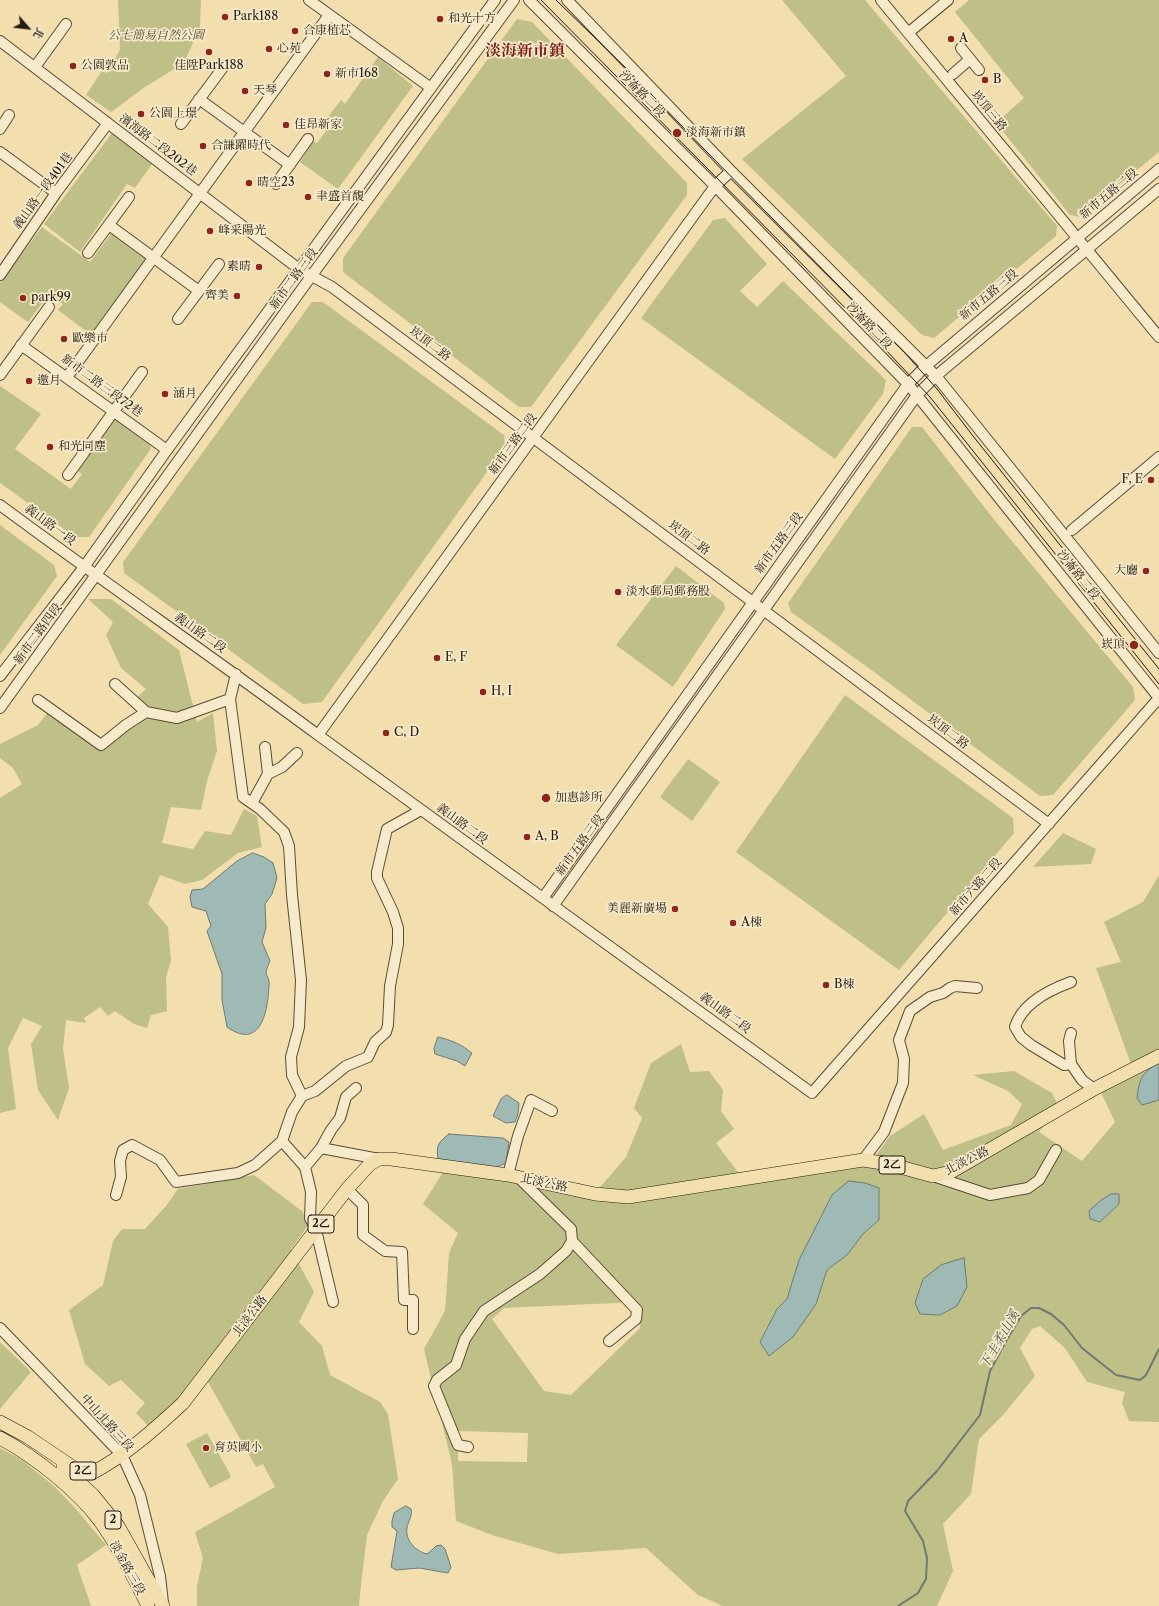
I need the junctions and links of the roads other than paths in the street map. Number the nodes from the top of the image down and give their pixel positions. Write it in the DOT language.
graph roads {
  1 [pos="309,0"];
  2 [pos="496,0"];
  3 [pos="514,0"];
  4 [pos="529,0"];
  5 [pos="567,0"];
  6 [pos="881,0"];
  7 [pos="948,0"];
  8 [pos="329,15"];
  9 [pos="66,24"];
  10 [pos="908,33"];
  11 [pos="0,41"];
  12 [pos="961,48"];
  13 [pos="970,59"];
  14 [pos="224,66"];
  15 [pos="35,67"];
  16 [pos="979,70"];
  17 [pos="953,74"];
  18 [pos="431,88"];
  19 [pos="199,99"];
  20 [pos="9,116"];
  21 [pos="108,123"];
  22 [pos="181,124"];
  23 [pos="0,129"];
  24 [pos="244,132"];
  25 [pos="308,139"];
  26 [pos="0,152"];
  27 [pos="290,165"];
  28 [pos="1159,169"];
  29 [pos="731,171"];
  30 [pos="276,184"];
  31 [pos="715,186"];
  32 [pos="1159,189"];
  33 [pos="56,193"];
  34 [pos="201,194"];
  35 [pos="129,197"];
  36 [pos="109,225"];
  37 [pos="1076,238"];
  38 [pos="1087,250"];
  39 [pos="88,253"];
  40 [pos="154,257"];
  41 [pos="220,264"];
  42 [pos="299,269"];
  43 [pos="0,275"];
  44 [pos="312,275"];
  45 [pos="200,291"];
  46 [pos="49,307"];
  47 [pos="178,320"];
  48 [pos="1159,338"];
  49 [pos="21,345"];
  50 [pos="926,366"];
  51 [pos="142,372"];
  52 [pos="0,375"];
  53 [pos="936,376"];
  54 [pos="67,377"];
  55 [pos="908,384"];
  56 [pos="917,395"];
  57 [pos="115,411"];
  58 [pos="533,438"];
  59 [pos="167,450"];
  60 [pos="1159,458"];
  61 [pos="68,475"];
  62 [pos="0,505"];
  63 [pos="1072,530"];
  64 [pos="84,567"];
  65 [pos="97,575"];
  66 [pos="753,602"];
  67 [pos="764,611"];
  68 [pos="1159,653"];
  69 [pos="236,674"];
  70 [pos="0,676"];
  71 [pos="116,684"];
  72 [pos="1159,698"];
  73 [pos="230,699"];
  74 [pos="38,700"];
  75 [pos="0,708"];
  76 [pos="146,712"];
  77 [pos="318,735"];
  78 [pos="265,747"];
  79 [pos="297,753"];
  80 [pos="268,774"];
  81 [pos="252,803"];
  82 [pos="421,810"];
  83 [pos="1049,824"];
  84 [pos="543,898"];
  85 [pos="553,906"];
  86 [pos="1071,982"];
  87 [pos="977,988"];
  88 [pos="1071,1033"];
  89 [pos="1159,1056"];
  90 [pos="1071,1064"];
  91 [pos="356,1088"];
  92 [pos="1094,1090"];
  93 [pos="812,1093"];
  94 [pos="302,1096"];
  95 [pos="552,1111"];
  96 [pos="282,1141"];
  97 [pos="321,1148"];
  98 [pos="1056,1150"];
  99 [pos="379,1159"];
  100 [pos="863,1160"];
  101 [pos="305,1168"];
  102 [pos="933,1176"];
  103 [pos="514,1177"];
  104 [pos="347,1189"];
  105 [pos="116,1194"];
  106 [pos="316,1230"];
  107 [pos="572,1241"];
  108 [pos="333,1302"];
  109 [pos="0,1328"];
  110 [pos="413,1329"];
  111 [pos="609,1341"];
  112 [pos="0,1422"];
  113 [pos="0,1438"];
  114 [pos="468,1447"];
  115 [pos="44,1449"];
  116 [pos="122,1455"];
  117 [pos="148,1606"];
  118 [pos="163,1606"];
  1 -- 8 [label="street"];
  2 -- 18 [label="street, 新市二路三段"];
  3 -- 44 [label="street, 新市二路三段"];
  4 -- 31 [label="street, 沙崙路二段"];
  5 -- 29 [label="street, 沙崙路二段"];
  6 -- 10 [label="street, 崁頂三路"];
  7 -- 10 [label="street"];
  8 -- 18 [label="street"];
  8 -- 24 [label="street"];
  9 -- 15 [label="street"];
  10 -- 37 [label="street, 崁頂三路"];
  11 -- 15 [label="street, 濱海路二段202巷"];
  12 -- 13 [label="street"];
  13 -- 16 [label="street"];
  13 -- 17 [label="street"];
  14 -- 19 [label="street"];
  15 -- 21 [label="street, 濱海路二段202巷"];
  18 -- 42 [label="street, 新市二路三段"];
  19 -- 22 [label="street"];
  19 -- 24 [label="street"];
  20 -- 23 [label="street"];
  21 -- 33 [label="street, 義山路一段401巷"];
  21 -- 34 [label="street, 濱海路二段202巷"];
  24 -- 27 [label="street"];
  24 -- 34 [label="street"];
  25 -- 27 [label="street"];
  26 -- 33 [label="street"];
  27 -- 30 [label="street"];
  28 -- 37 [label="street, 新市五路二段"];
  29 -- 31 [label="street, 新市三路二段"];
  29 -- 50 [label="street, 沙崙路二段"];
  31 -- 55 [label="street, 沙崙路二段"];
  31 -- 58 [label="street, 新市三路二段"];
  32 -- 38 [label="street"];
  33 -- 43 [label="street, 義山路一段401巷"];
  34 -- 40 [label="street"];
  34 -- 42 [label="street, 濱海路二段202巷"];
  35 -- 36 [label="street"];
  36 -- 39 [label="street"];
  36 -- 40 [label="street"];
  37 -- 38 [label="street, 崁頂三路"];
  37 -- 50 [label="street, 新市五路三段"];
  38 -- 48 [label="street"];
  38 -- 53 [label="street, 新市五路三段"];
  40 -- 45 [label="street"];
  40 -- 54 [label="street"];
  41 -- 45 [label="street"];
  42 -- 44 [label="street, 崁頂二路"];
  42 -- 59 [label="street, 新市二路三段"];
  44 -- 58 [label="street, 崁頂二路"];
  44 -- 65 [label="street, 新市二路三段"];
  45 -- 47 [label="street"];
  46 -- 49 [label="street"];
  49 -- 52 [label="street"];
  49 -- 54 [label="street, 新市二路三段72巷"];
  50 -- 53 [label="street, 沙崙路二段"];
  50 -- 55 [label="street, 新市五路三段"];
  51 -- 57 [label="street"];
  53 -- 56 [label="street, 新市五路三段"];
  53 -- 68 [label="street, 沙崙路二段"];
  54 -- 57 [label="street, 新市二路三段72巷"];
  55 -- 56 [label="street, 沙崙路二段"];
  55 -- 66 [label="street, 新市五路三段"];
  56 -- 67 [label="street, 新市五路三段"];
  56 -- 72 [label="street, 沙崙路二段"];
  57 -- 59 [label="street, 新市二路三段72巷"];
  57 -- 61 [label="street"];
  58 -- 66 [label="street, 崁頂二路"];
  58 -- 77 [label="street, 新市三路二段"];
  59 -- 64 [label="street, 新市二路三段"];
  60 -- 63 [label="street"];
  62 -- 64 [label="street, 義山路一段"];
  64 -- 65 [label="street, 義山路一段"];
  64 -- 70 [label="street, 新市二路四段"];
  65 -- 69 [label="street, 義山路二段"];
  65 -- 75 [label="street, 新市二路四段"];
  66 -- 67 [label="street, 崁頂二路"];
  66 -- 84 [label="street, 新市五路三段"];
  67 -- 83 [label="street, 崁頂二路"];
  67 -- 85 [label="street, 新市五路三段"];
  69 -- 73 [label="street"];
  69 -- 77 [label="street, 義山路二段"];
  71 -- 76 [label="street"];
  72 -- 83 [label="street, 新市六路二段"];
  73 -- 76 [label="street"];
  73 -- 81 [label="street"];
  74 -- 76 [label="street"];
  77 -- 82 [label="street, 義山路二段"];
  78 -- 80 [label="street"];
  79 -- 80 [label="street"];
  80 -- 81 [label="street"];
  81 -- 94 [label="street"];
  82 -- 84 [label="street, 義山路二段"];
  82 -- 94 [label="street"];
  83 -- 93 [label="street, 新市六路二段"];
  84 -- 85 [label="street, 義山路二段"];
  85 -- 93 [label="street, 義山路二段"];
  86 -- 90 [label="street"];
  87 -- 100 [label="street"];
  88 -- 90 [label="street"];
  89 -- 92 [label="main road, 北淡公路 / 2乙"];
  90 -- 92 [label="street"];
  91 -- 97 [label="street"];
  92 -- 102 [label="main road, 北淡公路 / 2乙"];
  94 -- 96 [label="street"];
  95 -- 103 [label="street"];
  96 -- 101 [label="street"];
  96 -- 105 [label="street"];
  97 -- 99 [label="street"];
  97 -- 101 [label="street"];
  98 -- 102 [label="street"];
  99 -- 103 [label="main road, 北淡公路 / 2乙"];
  99 -- 104 [label="main road, 北淡公路 / 2乙"];
  100 -- 102 [label="main road, 北淡公路 / 2乙"];
  100 -- 103 [label="main road, 北淡公路 / 2乙"];
  101 -- 106 [label="street"];
  103 -- 107 [label="street"];
  104 -- 106 [label="main road, 北淡公路 / 2乙"];
  104 -- 110 [label="street"];
  106 -- 108 [label="street"];
  106 -- 116 [label="main road, 北淡公路 / 2乙"];
  107 -- 111 [label="street"];
  107 -- 114 [label="street"];
  109 -- 116 [label="street, 中山北路三段"];
  112 -- 115 [label="main road, 2"];
  113 -- 117 [label="main road, 淡金路三段 / 2"];
  115 -- 116 [label="main road, 北淡公路 / 2乙"];
  115 -- 118 [label="main road, 淡金路三段 / 2"];
  116 -- 118 [label="street, 中山北路三段"];
}
